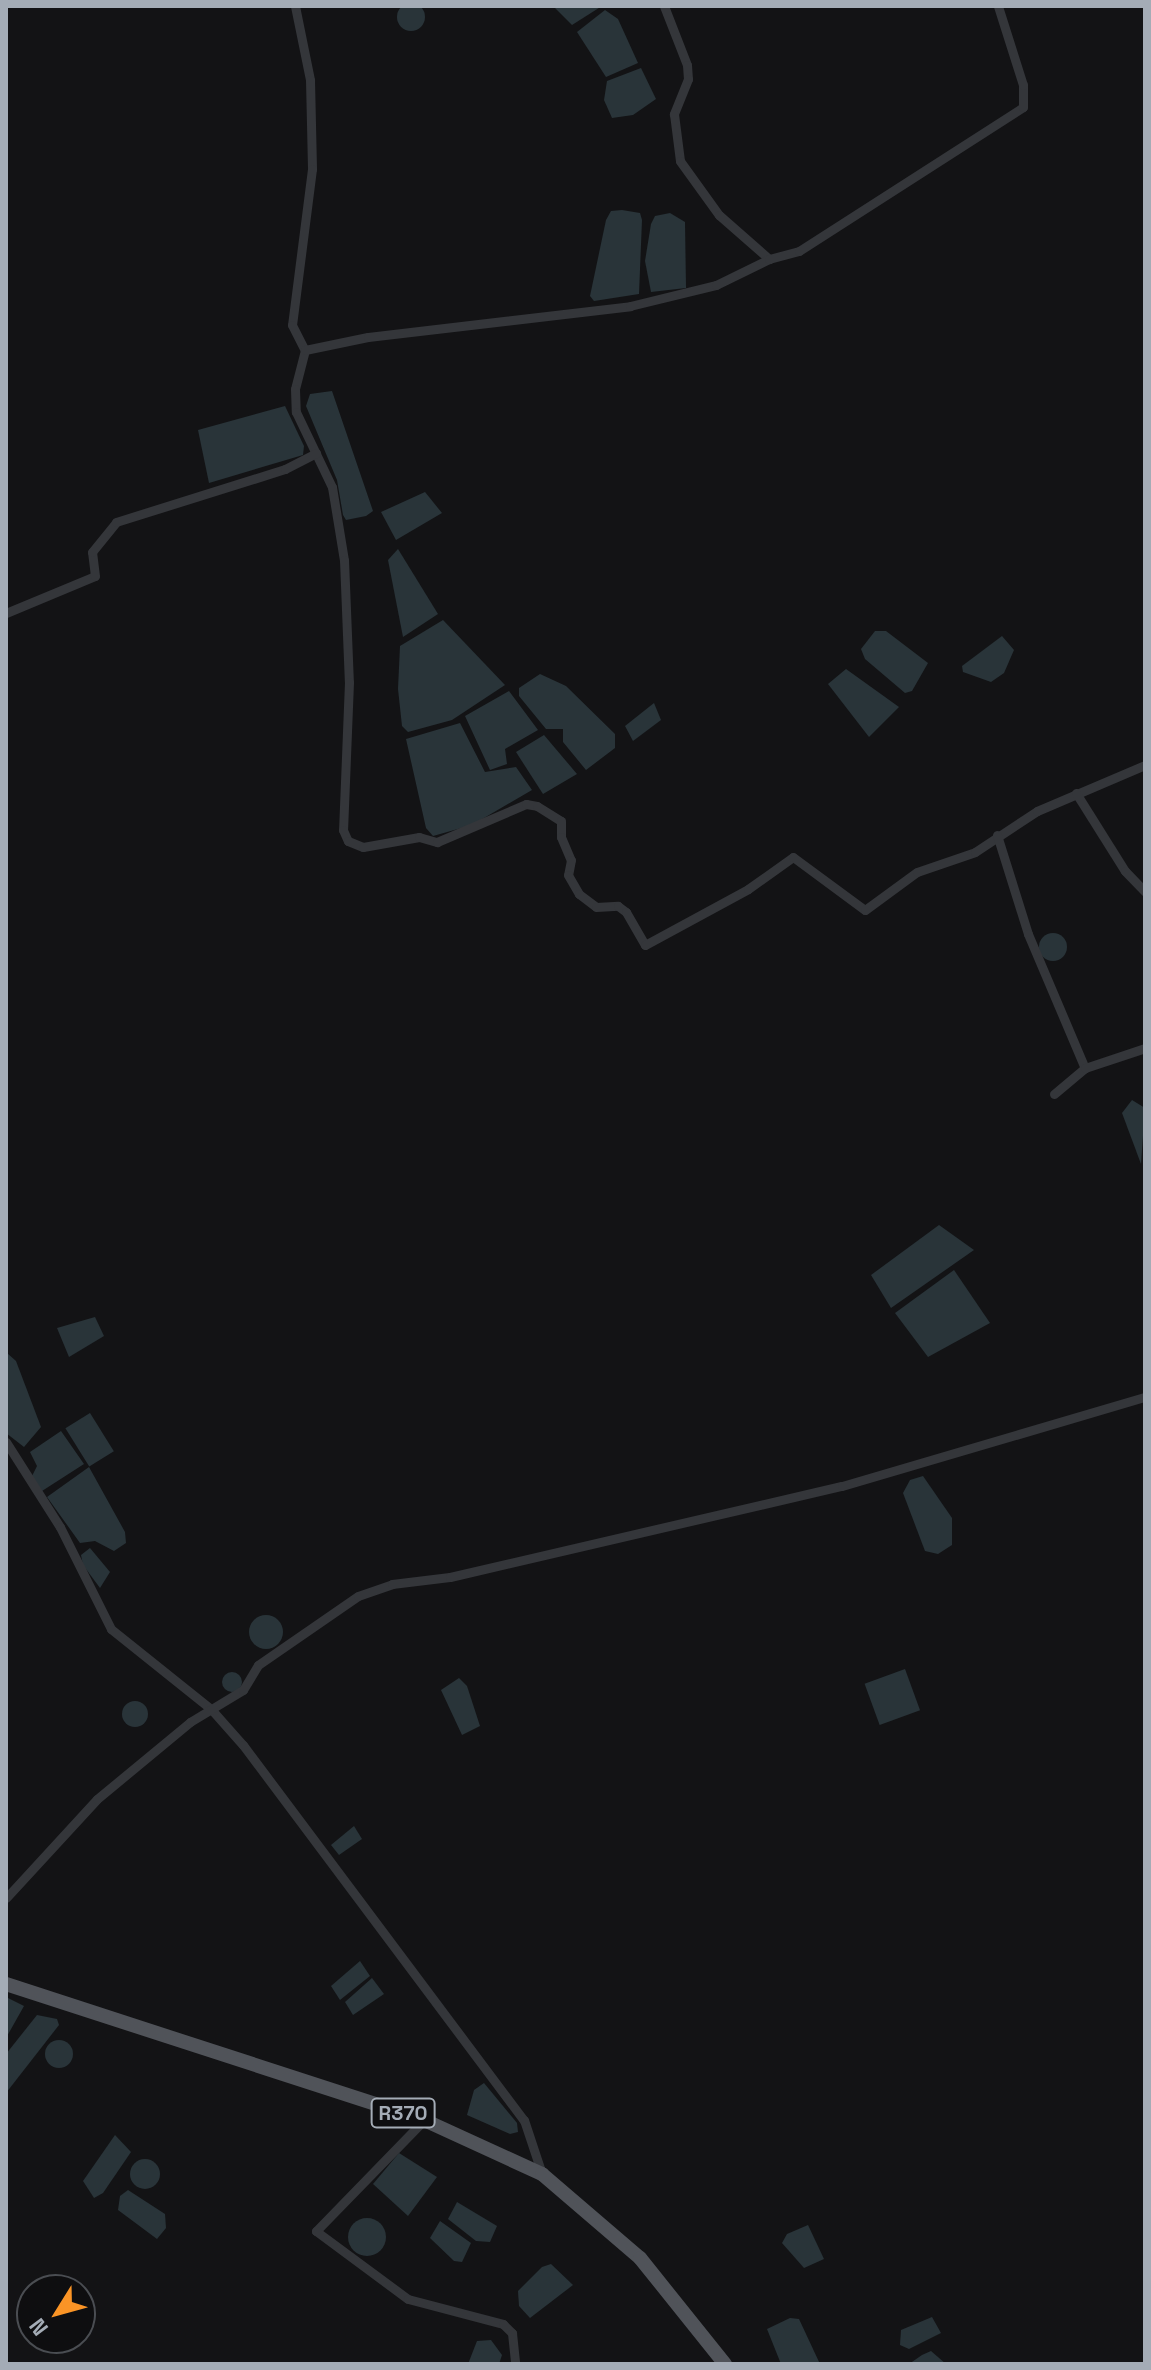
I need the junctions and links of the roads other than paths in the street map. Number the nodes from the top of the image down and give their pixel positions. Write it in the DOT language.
graph roads {
  1 [pos="295,6"];
  2 [pos="664,6"];
  3 [pos="998,6"];
  4 [pos="769,259"];
  5 [pos="305,350"];
  6 [pos="316,453"];
  7 [pos="6,613"];
  8 [pos="1145,765"];
  9 [pos="1076,793"];
  10 [pos="997,835"];
  11 [pos="1145,892"];
  12 [pos="1145,1048"];
  13 [pos="1085,1068"];
  14 [pos="1054,1094"];
  15 [pos="1145,1397"];
  16 [pos="6,1442"];
  17 [pos="211,1709"];
  18 [pos="6,1898"];
  19 [pos="6,1984"];
  20 [pos="424,2120"];
  21 [pos="542,2174"];
  22 [pos="515,2364"];
  23 [pos="725,2364"];
  1 -- 5 [label="street"];
  2 -- 4 [label="street"];
  3 -- 4 [label="street"];
  4 -- 5 [label="street"];
  5 -- 6 [label="street"];
  6 -- 7 [label="street"];
  6 -- 10 [label="street"];
  8 -- 9 [label="street"];
  9 -- 10 [label="street"];
  9 -- 11 [label="street"];
  10 -- 13 [label="street"];
  12 -- 13 [label="street"];
  13 -- 14 [label="street"];
  15 -- 17 [label="street"];
  16 -- 17 [label="street"];
  17 -- 18 [label="street"];
  17 -- 21 [label="street"];
  19 -- 20 [label="main road, R370"];
  20 -- 21 [label="main road, R370"];
  20 -- 22 [label="street"];
  21 -- 23 [label="main road, R370"];
}
